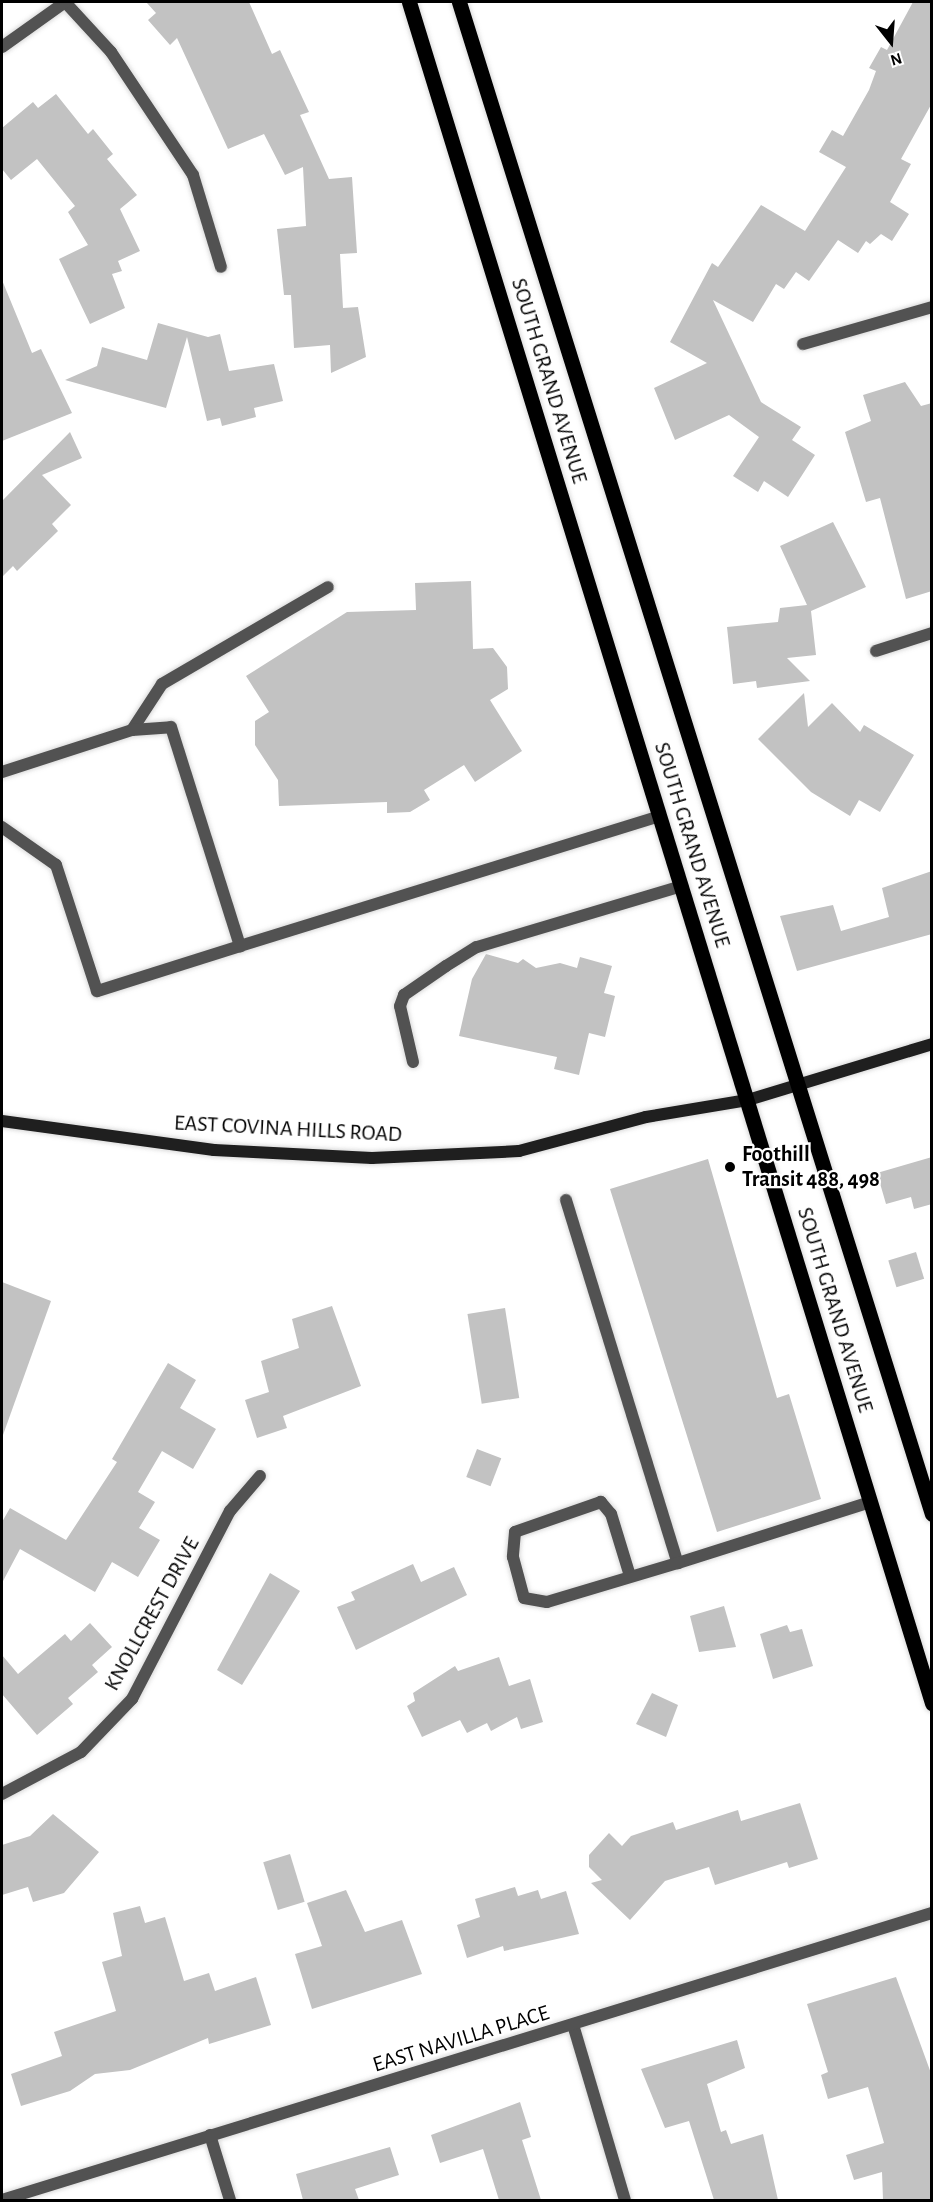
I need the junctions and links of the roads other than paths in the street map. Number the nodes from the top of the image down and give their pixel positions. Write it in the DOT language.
graph roads {
  1 [pos="65,2"];
  2 [pos="409,2"];
  3 [pos="459,2"];
  4 [pos="2,48"];
  5 [pos="221,267"];
  6 [pos="932,308"];
  7 [pos="803,344"];
  8 [pos="328,587"];
  9 [pos="932,633"];
  10 [pos="876,651"];
  11 [pos="132,730"];
  12 [pos="2,772"];
  13 [pos="660,816"];
  14 [pos="2,826"];
  15 [pos="681,886"];
  16 [pos="240,946"];
  17 [pos="932,1044"];
  18 [pos="413,1062"];
  19 [pos="796,1086"];
  20 [pos="748,1100"];
  21 [pos="2,1121"];
  22 [pos="566,1200"];
  23 [pos="260,1476"];
  24 [pos="870,1502"];
  25 [pos="932,1514"];
  26 [pos="678,1563"];
  27 [pos="630,1576"];
  28 [pos="932,1703"];
  29 [pos="2,1794"];
  30 [pos="932,1913"];
  31 [pos="574,2028"];
  32 [pos="210,2135"];
  33 [pos="2,2200"];
  34 [pos="230,2200"];
  35 [pos="625,2200"];
  1 -- 4 [label="street"];
  1 -- 5 [label="street"];
  2 -- 13 [label="main road, SOUTH GRAND AVENUE"];
  3 -- 19 [label="main road, SOUTH GRAND AVENUE"];
  6 -- 7 [label="street"];
  8 -- 11 [label="street"];
  9 -- 10 [label="street"];
  11 -- 12 [label="street"];
  11 -- 16 [label="street"];
  13 -- 15 [label="main road, SOUTH GRAND AVENUE"];
  13 -- 16 [label="street"];
  14 -- 16 [label="street"];
  15 -- 18 [label="street"];
  15 -- 20 [label="main road, SOUTH GRAND AVENUE"];
  17 -- 19 [label="street, EAST COVINA HILLS ROAD"];
  19 -- 20 [label="street, EAST COVINA HILLS ROAD"];
  19 -- 25 [label="main road, SOUTH GRAND AVENUE"];
  20 -- 21 [label="street, EAST COVINA HILLS ROAD"];
  20 -- 24 [label="main road, SOUTH GRAND AVENUE"];
  22 -- 26 [label="street"];
  23 -- 29 [label="street, KNOLLCREST DRIVE"];
  24 -- 26 [label="street"];
  24 -- 28 [label="main road, SOUTH GRAND AVENUE"];
  26 -- 27 [label="street"];
  27 -- 27 [label="street"];
  30 -- 31 [label="street, EAST NAVILLA PLACE"];
  31 -- 32 [label="street, EAST NAVILLA PLACE"];
  31 -- 35 [label="street"];
  32 -- 33 [label="street, EAST NAVILLA PLACE"];
  32 -- 34 [label="street"];
}
